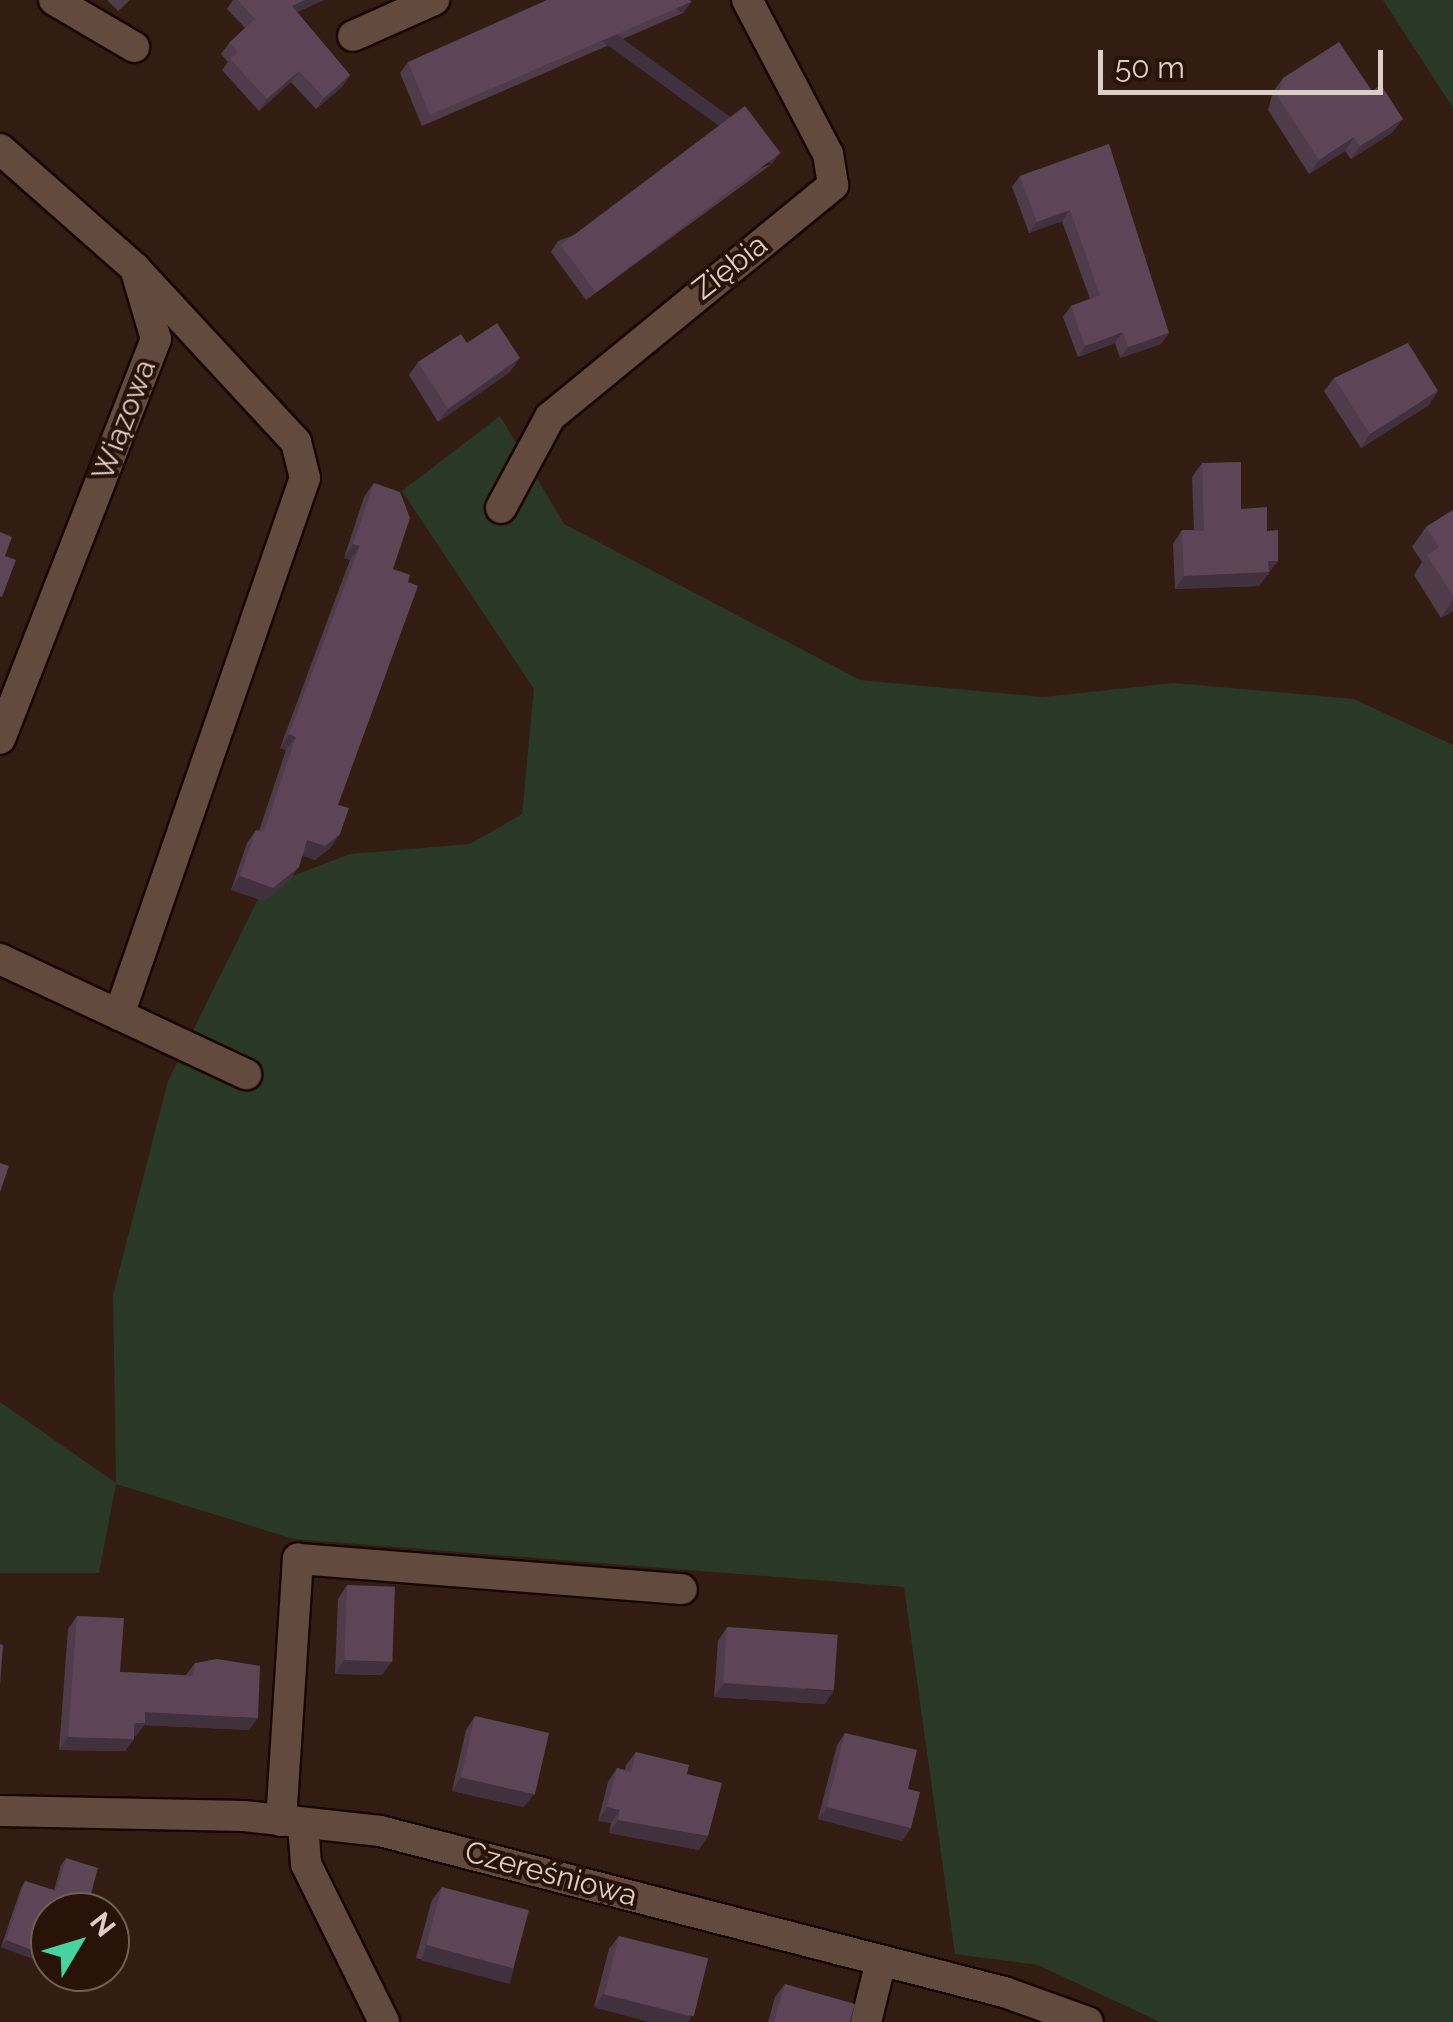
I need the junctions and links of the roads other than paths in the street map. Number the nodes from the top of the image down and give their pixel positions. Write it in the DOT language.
graph roads {
  1 [pos="54,0"];
  2 [pos="434,0"];
  3 [pos="747,0"];
  4 [pos="353,36"];
  5 [pos="134,47"];
  6 [pos="0,149"];
  7 [pos="135,268"];
  8 [pos="502,508"];
  9 [pos="0,738"];
  10 [pos="0,958"];
  11 [pos="119,1014"];
  12 [pos="246,1074"];
  13 [pos="682,1589"];
  14 [pos="0,1811"];
  15 [pos="292,1822"];
  16 [pos="881,1961"];
  17 [pos="384,2022"];
  18 [pos="866,2022"];
  19 [pos="1088,2022"];
  1 -- 5 [label="street"];
  2 -- 4 [label="street"];
  3 -- 8 [label="street, Ziębia"];
  6 -- 7 [label="street"];
  7 -- 9 [label="street, Wiązowa"];
  7 -- 11 [label="street"];
  10 -- 11 [label="street"];
  11 -- 12 [label="street"];
  13 -- 15 [label="street"];
  14 -- 15 [label="street, Czereśniowa"];
  15 -- 16 [label="street, Czereśniowa"];
  15 -- 17 [label="street"];
  16 -- 18 [label="street"];
  16 -- 19 [label="street, Czereśniowa"];
}
